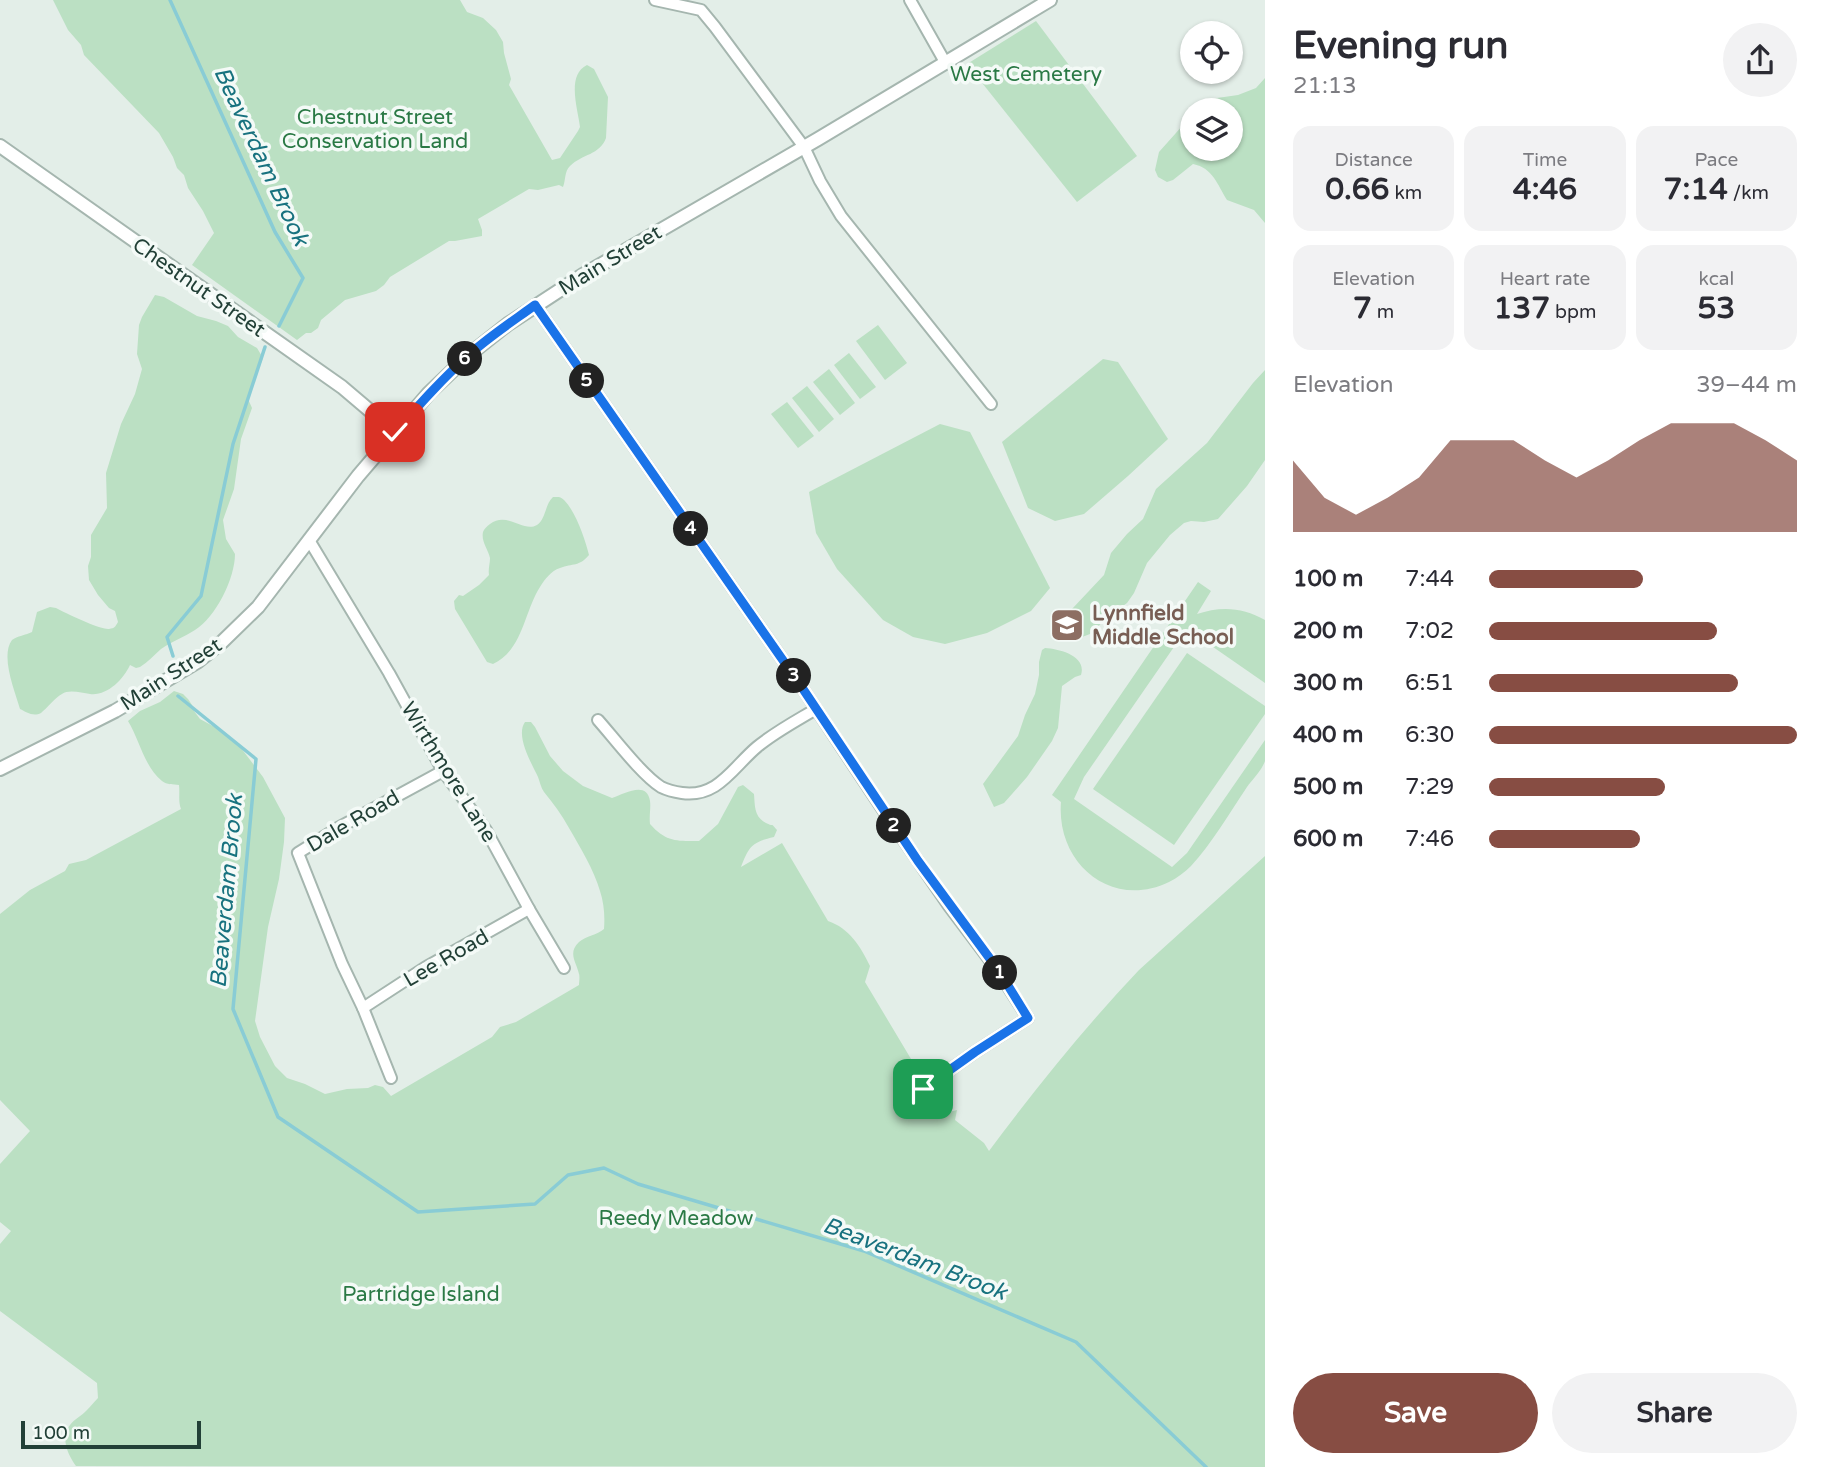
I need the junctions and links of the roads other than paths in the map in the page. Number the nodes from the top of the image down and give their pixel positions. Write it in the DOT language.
graph roads {
  1 [pos="655,0"];
  2 [pos="694,0"];
  3 [pos="910,0"];
  4 [pos="1050,0"];
  5 [pos="701,10"];
  6 [pos="945,62"];
  7 [pos="0,146"];
  8 [pos="804,146"];
  9 [pos="535,305"];
  10 [pos="991,404"];
  11 [pos="395,432"];
  12 [pos="309,540"];
  13 [pos="816,709"];
  14 [pos="598,720"];
  15 [pos="0,768"];
  16 [pos="443,771"];
  17 [pos="529,909"];
  18 [pos="564,968"];
  19 [pos="363,1008"];
  20 [pos="391,1078"];
  21 [pos="923,1089"];
  1 -- 5 [label="street"];
  2 -- 5 [label="street"];
  3 -- 6 [label="street"];
  4 -- 6 [label="street, Main Street"];
  5 -- 8 [label="street"];
  6 -- 8 [label="street, Main Street"];
  7 -- 11 [label="street, Chestnut Street"];
  8 -- 9 [label="street, Main Street"];
  8 -- 10 [label="street"];
  9 -- 11 [label="street, Main Street"];
  9 -- 13 [label="street"];
  11 -- 12 [label="street, Main Street"];
  12 -- 15 [label="street, Main Street"];
  12 -- 16 [label="street, Wirthmore Lane"];
  13 -- 14 [label="street"];
  13 -- 21 [label="street"];
  16 -- 17 [label="street, Wirthmore Lane"];
  16 -- 19 [label="street, Dale Road"];
  17 -- 18 [label="street, Wirthmore Lane"];
  17 -- 19 [label="street, Lee Road"];
  19 -- 20 [label="street"];
}
